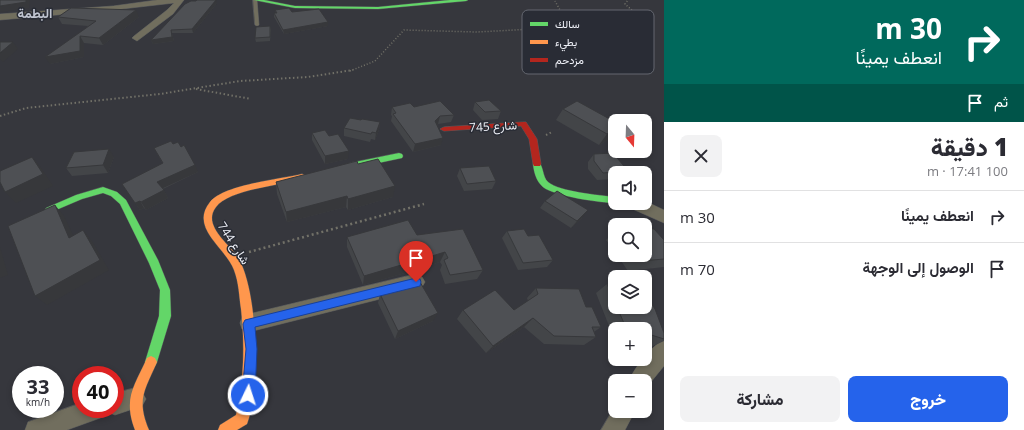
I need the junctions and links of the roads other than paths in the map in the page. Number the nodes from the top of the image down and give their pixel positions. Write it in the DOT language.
graph roads {
  1 [pos="175,0"];
  2 [pos="180,0"];
  3 [pos="256,0"];
  4 [pos="466,0"];
  5 [pos="1,18"];
  6 [pos="257,25"];
  7 [pos="137,38"];
  8 [pos="444,129"];
  9 [pos="399,156"];
  10 [pos="340,169"];
  11 [pos="310,176"];
  12 [pos="608,199"];
  13 [pos="49,210"];
  14 [pos="651,210"];
  15 [pos="664,217"];
  16 [pos="416,282"];
  17 [pos="249,324"];
  18 [pos="664,350"];
  19 [pos="645,374"];
  20 [pos="125,401"];
  21 [pos="72,417"];
  22 [pos="620,418"];
  23 [pos="239,426"];
  24 [pos="36,430"];
  25 [pos="142,430"];
  26 [pos="612,430"];
  1 -- 5 [label="street"];
  2 -- 7 [label="street"];
  3 -- 4 [label="street"];
  3 -- 6 [label="lane"];
  8 -- 12 [label="street, شارع 745"];
  9 -- 10 [label="street"];
  11 -- 17 [label="street, شارع 744"];
  13 -- 20 [label="street"];
  14 -- 15 [label="street"];
  16 -- 17 [label="street"];
  17 -- 23 [label="street, شارع 744"];
  18 -- 19 [label="street"];
  20 -- 25 [label="street"];
  21 -- 24 [label="street"];
  22 -- 26 [label="street"];
}
